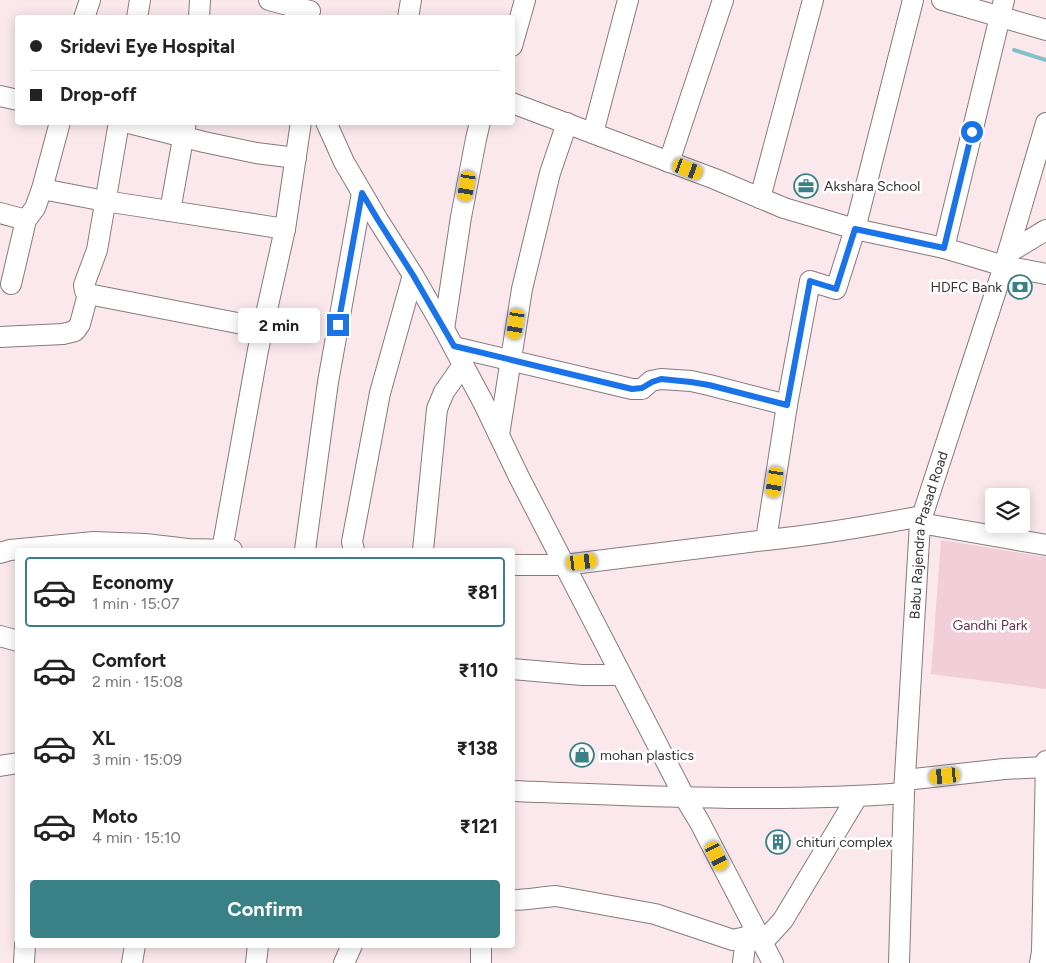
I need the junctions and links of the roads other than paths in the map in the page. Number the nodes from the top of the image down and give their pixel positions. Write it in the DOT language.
graph roads {
  1 [pos="90,0"];
  2 [pos="140,0"];
  3 [pos="200,0"];
  4 [pos="269,0"];
  5 [pos="410,0"];
  6 [pos="525,0"];
  7 [pos="628,0"];
  8 [pos="723,0"];
  9 [pos="812,0"];
  10 [pos="913,0"];
  11 [pos="942,0"];
  12 [pos="1002,8"];
  13 [pos="310,10"];
  14 [pos="85,15"];
  15 [pos="138,15"];
  16 [pos="199,15"];
  17 [pos="408,15"];
  18 [pos="1046,30"];
  19 [pos="515,35"];
  20 [pos="0,96"];
  21 [pos="15,99"];
  22 [pos="515,104"];
  23 [pos="567,123"];
  24 [pos="1046,124"];
  25 [pos="59,125"];
  26 [pos="118,125"];
  27 [pos="148,125"];
  28 [pos="301,125"];
  29 [pos="327,125"];
  30 [pos="479,125"];
  31 [pos="185,130"];
  32 [pos="593,132"];
  33 [pos="296,158"];
  34 [pos="669,162"];
  35 [pos="42,189"];
  36 [pos="362,193"];
  37 [pos="760,198"];
  38 [pos="105,201"];
  39 [pos="170,211"];
  40 [pos="0,213"];
  41 [pos="26,220"];
  42 [pos="285,229"];
  43 [pos="855,229"];
  44 [pos="1046,230"];
  45 [pos="944,248"];
  46 [pos="1006,260"];
  47 [pos="1046,274"];
  48 [pos="413,275"];
  49 [pos="11,284"];
  50 [pos="88,294"];
  51 [pos="263,328"];
  52 [pos="444,329"];
  53 [pos="0,337"];
  54 [pos="454,346"];
  55 [pos="511,360"];
  56 [pos="463,364"];
  57 [pos="787,405"];
  58 [pos="499,435"];
  59 [pos="921,519"];
  60 [pos="766,540"];
  61 [pos="1046,545"];
  62 [pos="43,548"];
  63 [pos="179,548"];
  64 [pos="222,548"];
  65 [pos="305,548"];
  66 [pos="354,548"];
  67 [pos="423,548"];
  68 [pos="15,550"];
  69 [pos="0,553"];
  70 [pos="515,565"];
  71 [pos="564,565"];
  72 [pos="0,636"];
  73 [pos="15,640"];
  74 [pos="515,669"];
  75 [pos="621,675"];
  76 [pos="1046,761"];
  77 [pos="15,764"];
  78 [pos="0,766"];
  79 [pos="1046,767"];
  80 [pos="905,787"];
  81 [pos="515,791"];
  82 [pos="857,797"];
  83 [pos="685,798"];
  84 [pos="515,900"];
  85 [pos="754,940"];
  86 [pos="25,948"];
  87 [pos="134,948"];
  88 [pos="258,948"];
  89 [pos="351,948"];
  90 [pos="481,948"];
  91 [pos="24,963"];
  92 [pos="132,963"];
  93 [pos="256,963"];
  94 [pos="344,963"];
  95 [pos="481,963"];
  96 [pos="743,963"];
  97 [pos="773,963"];
  98 [pos="899,963"];
  99 [pos="1040,963"];
  1 -- 14 [label="street"];
  2 -- 15 [label="street"];
  3 -- 16 [label="street"];
  4 -- 13 [label="street"];
  5 -- 17 [label="street"];
  6 -- 19 [label="street"];
  7 -- 32 [label="street"];
  8 -- 34 [label="street"];
  9 -- 37 [label="street"];
  10 -- 43 [label="street"];
  11 -- 12 [label="street"];
  12 -- 18 [label="street"];
  12 -- 45 [label="street"];
  20 -- 21 [label="street"];
  22 -- 23 [label="street"];
  23 -- 32 [label="street"];
  23 -- 55 [label="street"];
  24 -- 46 [label="street, Babu Rajendra Prasad Road"];
  25 -- 35 [label="street"];
  26 -- 38 [label="street"];
  27 -- 31 [label="street"];
  28 -- 33 [label="street"];
  29 -- 36 [label="street"];
  30 -- 52 [label="street"];
  31 -- 33 [label="street"];
  31 -- 39 [label="street"];
  32 -- 34 [label="street"];
  33 -- 42 [label="street"];
  34 -- 37 [label="street"];
  35 -- 38 [label="street"];
  35 -- 41 [label="street"];
  36 -- 48 [label="street"];
  36 -- 65 [label="street"];
  37 -- 43 [label="street"];
  38 -- 39 [label="street"];
  38 -- 50 [label="street"];
  39 -- 42 [label="street"];
  40 -- 41 [label="street"];
  41 -- 49 [label="street"];
  42 -- 51 [label="street"];
  43 -- 45 [label="street"];
  43 -- 57 [label="street"];
  44 -- 46 [label="street"];
  45 -- 46 [label="street"];
  46 -- 47 [label="street"];
  46 -- 59 [label="street, Babu Rajendra Prasad Road"];
  48 -- 52 [label="street"];
  48 -- 66 [label="street"];
  50 -- 51 [label="street"];
  50 -- 53 [label="street"];
  51 -- 64 [label="street"];
  52 -- 54 [label="street"];
  54 -- 55 [label="street"];
  54 -- 56 [label="street"];
  55 -- 57 [label="street"];
  55 -- 58 [label="street"];
  56 -- 58 [label="street"];
  56 -- 67 [label="street"];
  57 -- 60 [label="street"];
  58 -- 71 [label="street"];
  59 -- 60 [label="street"];
  59 -- 61 [label="street"];
  59 -- 80 [label="street, Babu Rajendra Prasad Road"];
  60 -- 71 [label="street"];
  62 -- 63 [label="street"];
  68 -- 69 [label="street"];
  70 -- 71 [label="street"];
  71 -- 75 [label="street"];
  72 -- 73 [label="street"];
  74 -- 75 [label="street"];
  75 -- 83 [label="street"];
  76 -- 79 [label="street"];
  77 -- 78 [label="street"];
  79 -- 80 [label="street"];
  79 -- 99 [label="street"];
  80 -- 82 [label="street"];
  80 -- 98 [label="street, Babu Rajendra Prasad Road"];
  81 -- 83 [label="street"];
  82 -- 83 [label="street"];
  82 -- 85 [label="street"];
  83 -- 85 [label="street"];
  84 -- 85 [label="street"];
  85 -- 96 [label="street"];
  85 -- 97 [label="street"];
  86 -- 91 [label="street"];
  87 -- 92 [label="street"];
  88 -- 93 [label="street"];
  89 -- 94 [label="street"];
  90 -- 95 [label="street"];
}
